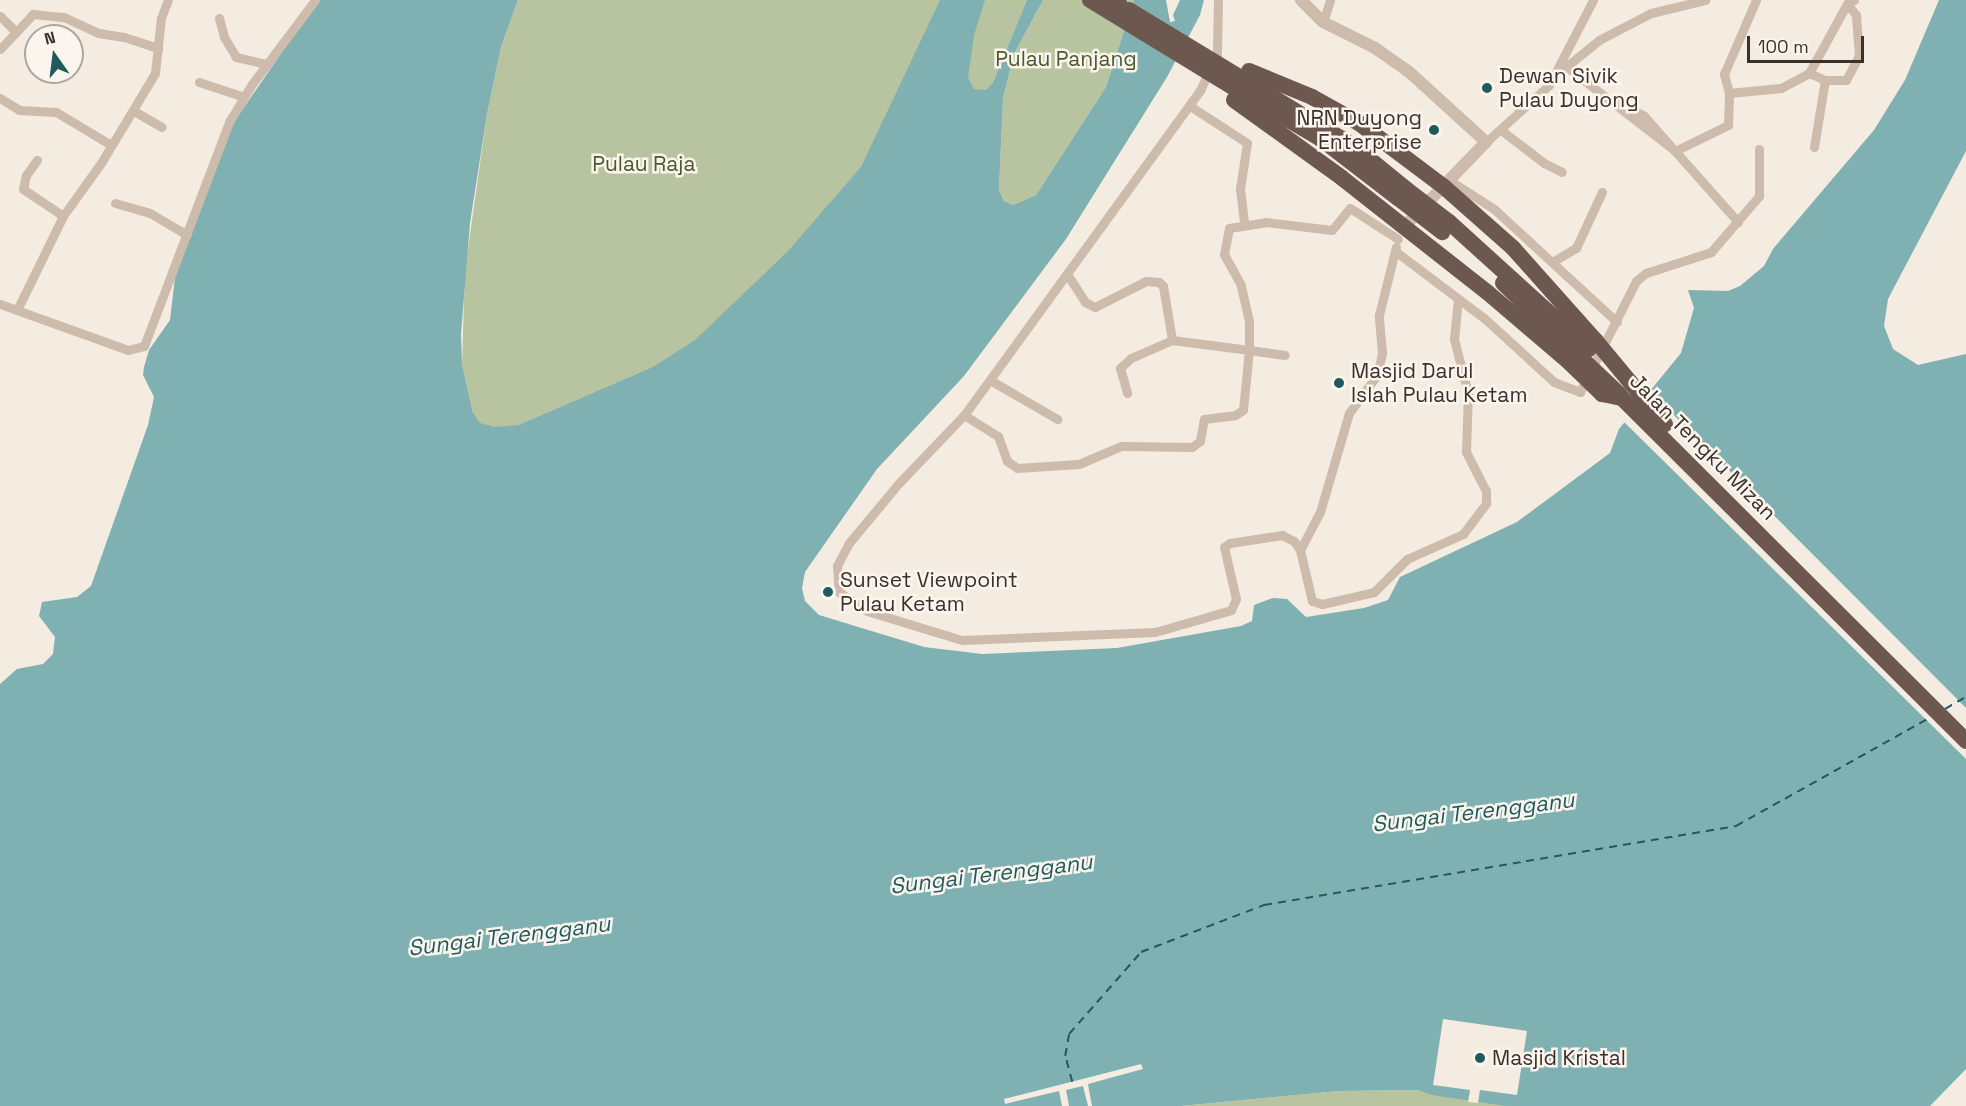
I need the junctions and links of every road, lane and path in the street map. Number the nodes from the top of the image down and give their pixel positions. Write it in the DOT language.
graph roads {
  1 [pos="168,0"];
  2 [pos="315,0"];
  3 [pos="1090,0"];
  4 [pos="1218,0"];
  5 [pos="1301,0"];
  6 [pos="1330,0"];
  7 [pos="1593,0"];
  8 [pos="1705,0"];
  9 [pos="1756,0"];
  10 [pos="1116,2"];
  11 [pos="1850,2"];
  12 [pos="0,16"];
  13 [pos="219,18"];
  14 [pos="1323,22"];
  15 [pos="16,32"];
  16 [pos="158,48"];
  17 [pos="0,49"];
  18 [pos="1565,65"];
  19 [pos="265,67"];
  20 [pos="1809,73"];
  21 [pos="1826,80"];
  22 [pos="200,82"];
  23 [pos="1242,86"];
  24 [pos="1729,93"];
  25 [pos="244,97"];
  26 [pos="0,98"];
  27 [pos="1190,106"];
  28 [pos="134,111"];
  29 [pos="162,127"];
  30 [pos="1501,130"];
  31 [pos="1486,142"];
  32 [pos="111,145"];
  33 [pos="1814,147"];
  34 [pos="1759,149"];
  35 [pos="1675,151"];
  36 [pos="37,160"];
  37 [pos="1562,172"];
  38 [pos="1446,183"];
  39 [pos="1602,192"];
  40 [pos="115,203"];
  41 [pos="63,216"];
  42 [pos="1738,222"];
  43 [pos="1244,223"];
  44 [pos="1401,233"];
  45 [pos="187,235"];
  46 [pos="1395,251"];
  47 [pos="1554,261"];
  48 [pos="1067,274"];
  49 [pos="1458,299"];
  50 [pos="0,304"];
  51 [pos="17,310"];
  52 [pos="1617,322"];
  53 [pos="1172,340"];
  54 [pos="1249,350"];
  55 [pos="1584,352"];
  56 [pos="1285,355"];
  57 [pos="990,380"];
  58 [pos="1127,393"];
  59 [pos="964,415"];
  60 [pos="1057,419"];
  61 [pos="1300,550"];
  62 [pos="1966,724"];
  63 [pos="1966,741"];
  1 -- 16 [label="street"];
  2 -- 19 [label="street"];
  3 -- 23 [label="highway, bridge"];
  4 -- 27 [label="street"];
  5 -- 14 [label="street"];
  6 -- 14 [label="street"];
  7 -- 18 [label="street"];
  8 -- 18 [label="street"];
  9 -- 24 [label="street"];
  10 -- 23 [label="highway, bridge"];
  11 -- 20 [label="street"];
  11 -- 21 [label="street"];
  12 -- 15 [label="street"];
  13 -- 19 [label="street"];
  14 -- 31 [label="street"];
  15 -- 16 [label="street"];
  15 -- 17 [label="street"];
  16 -- 28 [label="street"];
  18 -- 30 [label="street"];
  18 -- 35 [label="street"];
  19 -- 25 [label="street"];
  20 -- 21 [label="street"];
  20 -- 24 [label="street"];
  21 -- 33 [label="street"];
  22 -- 25 [label="street"];
  23 -- 38 [label="highway"];
  23 -- 44 [label="highway"];
  23 -- 55 [label="highway, bridge"];
  24 -- 35 [label="street"];
  25 -- 45 [label="street"];
  26 -- 32 [label="street"];
  27 -- 43 [label="street"];
  27 -- 48 [label="street"];
  28 -- 29 [label="street"];
  28 -- 32 [label="street"];
  30 -- 31 [label="street"];
  30 -- 37 [label="street"];
  31 -- 38 [label="street"];
  32 -- 41 [label="street"];
  34 -- 42 [label="street"];
  35 -- 42 [label="street"];
  36 -- 41 [label="street"];
  38 -- 44 [label="street"];
  38 -- 47 [label="street"];
  38 -- 55 [label="highway"];
  39 -- 47 [label="street"];
  40 -- 45 [label="street"];
  41 -- 51 [label="street"];
  42 -- 52 [label="street"];
  43 -- 44 [label="street"];
  43 -- 54 [label="street"];
  44 -- 46 [label="street"];
  44 -- 55 [label="highway"];
  45 -- 51 [label="street"];
  46 -- 49 [label="street"];
  46 -- 61 [label="street"];
  47 -- 52 [label="street"];
  48 -- 53 [label="street"];
  48 -- 57 [label="street"];
  49 -- 52 [label="street"];
  49 -- 61 [label="street"];
  50 -- 51 [label="street"];
  53 -- 54 [label="street"];
  53 -- 58 [label="street"];
  54 -- 56 [label="street"];
  54 -- 59 [label="street"];
  55 -- 62 [label="highway, Jalan Tengku Mizan, bridge"];
  55 -- 63 [label="highway, Jalan Tengku Mizan, bridge"];
  57 -- 59 [label="street"];
  57 -- 60 [label="street"];
  59 -- 61 [label="street"];
}
